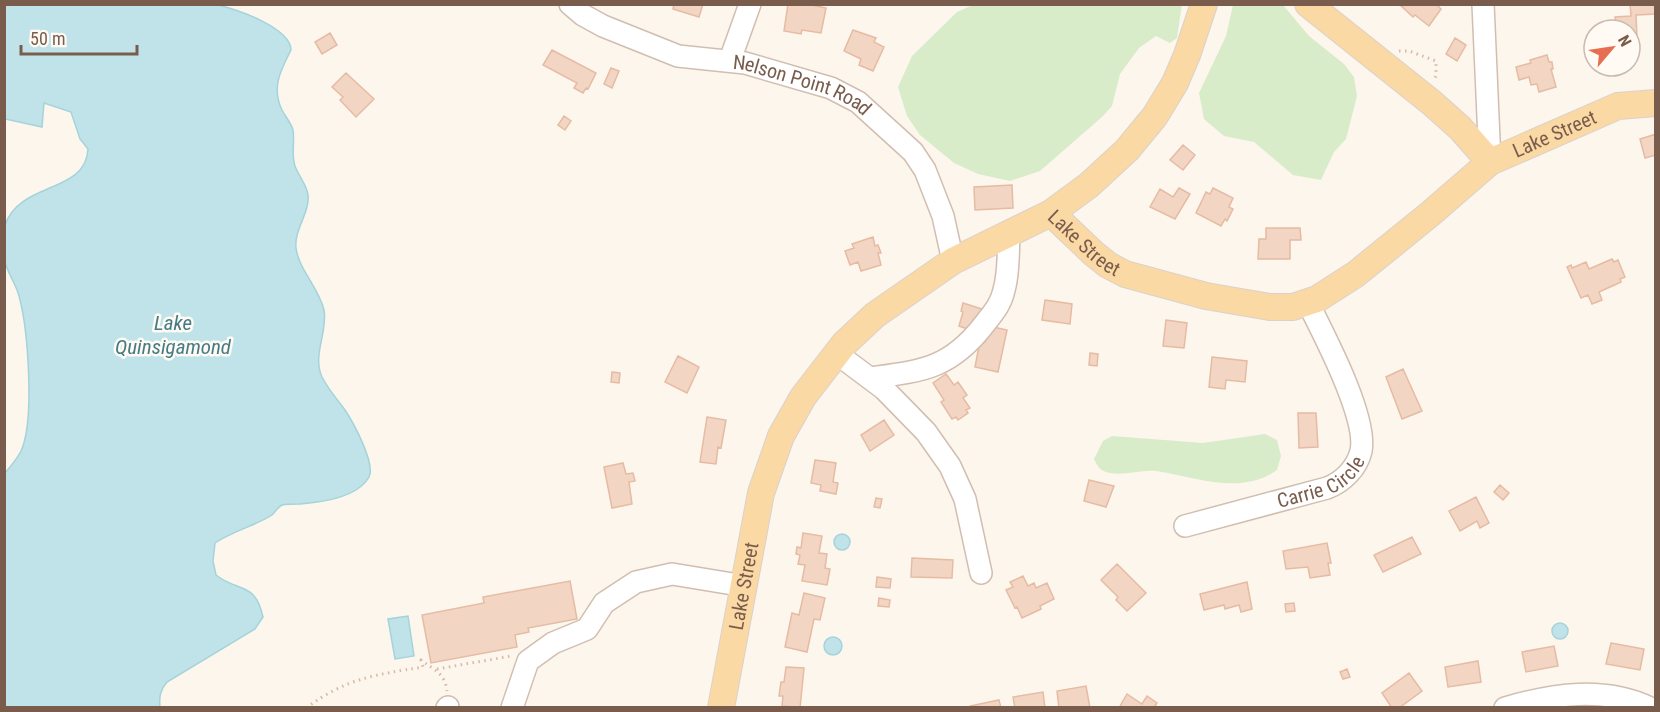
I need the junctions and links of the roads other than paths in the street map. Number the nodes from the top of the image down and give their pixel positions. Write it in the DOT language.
graph roads {
  1 [pos="570,4"];
  2 [pos="750,4"];
  3 [pos="1204,4"];
  4 [pos="1308,4"];
  5 [pos="1483,4"];
  6 [pos="730,60"];
  7 [pos="1656,103"];
  8 [pos="1490,162"];
  9 [pos="1051,213"];
  10 [pos="1009,235"];
  11 [pos="953,261"];
  12 [pos="1308,303"];
  13 [pos="836,353"];
  14 [pos="870,378"];
  15 [pos="1185,526"];
  16 [pos="981,573"];
  17 [pos="745,586"];
  18 [pos="512,708"];
  19 [pos="721,708"];
  20 [pos="1506,708"];
  21 [pos="1650,708"];
  1 -- 6 [label="street, Nelson Point Road"];
  2 -- 6 [label="street"];
  3 -- 9 [label="main road"];
  4 -- 8 [label="main road"];
  5 -- 8 [label="street"];
  6 -- 11 [label="street, Nelson Point Road"];
  7 -- 8 [label="main road, Lake Street"];
  8 -- 12 [label="main road, Lake Street"];
  9 -- 10 [label="main road, Lake Street"];
  9 -- 12 [label="main road, Lake Street"];
  10 -- 11 [label="main road, Lake Street"];
  10 -- 14 [label="street"];
  11 -- 13 [label="main road, Lake Street"];
  12 -- 15 [label="street, Carrie Circle"];
  13 -- 14 [label="street"];
  13 -- 17 [label="main road, Lake Street"];
  14 -- 16 [label="street"];
  17 -- 18 [label="street"];
  17 -- 19 [label="main road, Lake Street"];
  20 -- 21 [label="street"];
}
